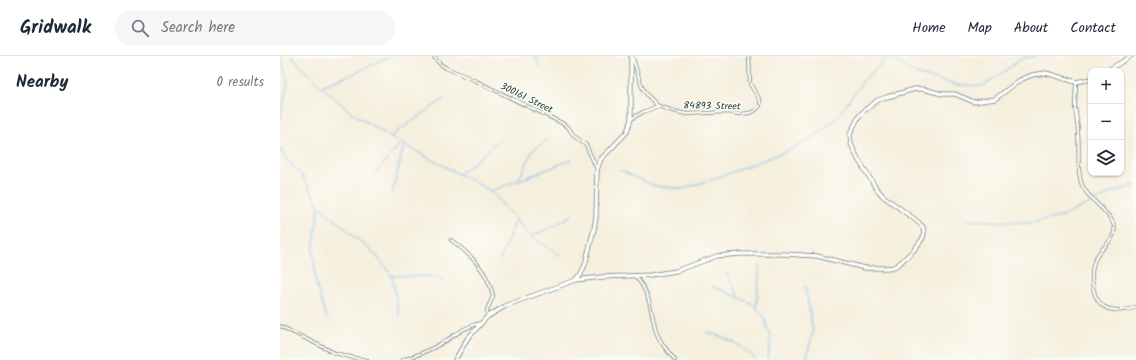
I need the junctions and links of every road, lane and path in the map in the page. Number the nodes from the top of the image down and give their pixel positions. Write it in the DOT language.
graph roads {
  1 [pos="433,56"];
  2 [pos="631,56"];
  3 [pos="749,56"];
  4 [pos="1131,56"];
  5 [pos="1112,68"];
  6 [pos="1088,80"];
  7 [pos="1076,82"];
  8 [pos="658,106"];
  9 [pos="632,119"];
  10 [pos="597,170"];
  11 [pos="451,240"];
  12 [pos="634,276"];
  13 [pos="576,280"];
  14 [pos="1136,307"];
  15 [pos="487,317"];
  16 [pos="482,323"];
  17 [pos="280,326"];
  18 [pos="367,360"];
  19 [pos="402,360"];
  20 [pos="455,360"];
  21 [pos="674,360"];
  1 -- 10 [label="street, 300161 Street"];
  2 -- 8 [label="street"];
  2 -- 9 [label="street"];
  3 -- 8 [label="street, 84893 Street"];
  4 -- 5 [label="street"];
  6 -- 7 [label="street"];
  7 -- 12 [label="street"];
  7 -- 14 [label="street"];
  8 -- 9 [label="street"];
  9 -- 10 [label="street"];
  10 -- 13 [label="street"];
  11 -- 15 [label="street"];
  12 -- 13 [label="street"];
  12 -- 21 [label="street"];
  13 -- 15 [label="street"];
  15 -- 16 [label="street"];
  16 -- 19 [label="street"];
  16 -- 20 [label="street"];
  17 -- 18 [label="street"];
}
